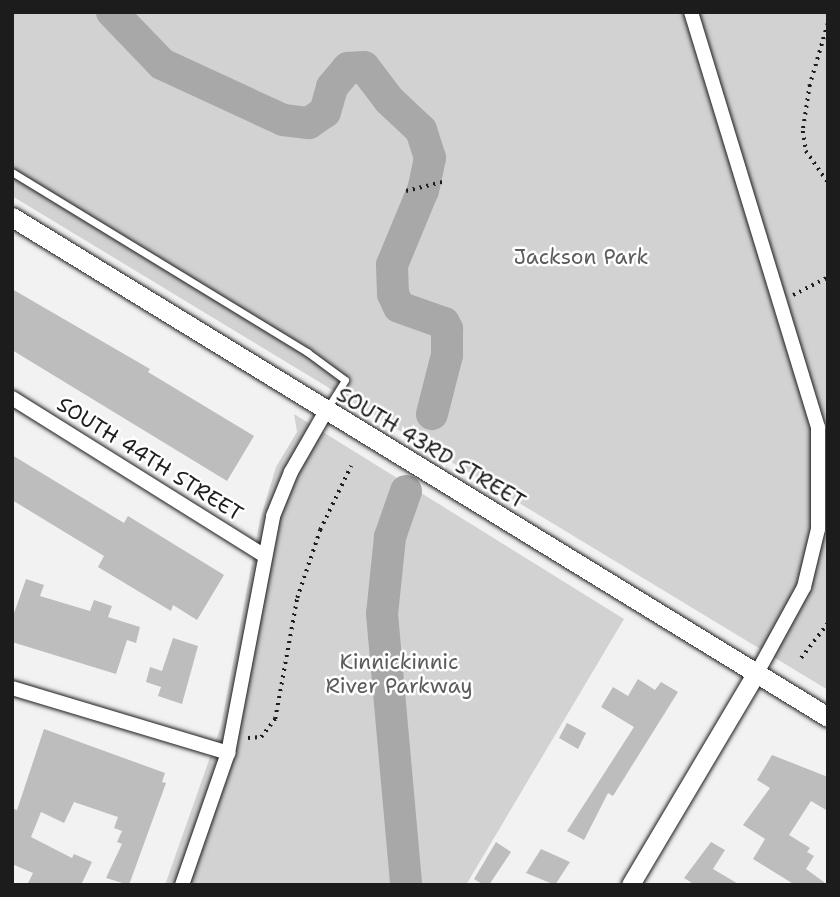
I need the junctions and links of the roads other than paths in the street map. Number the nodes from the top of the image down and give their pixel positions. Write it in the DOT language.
graph roads {
  1 [pos="691,12"];
  2 [pos="12,172"];
  3 [pos="12,217"];
  4 [pos="12,398"];
  5 [pos="326,411"];
  6 [pos="265,556"];
  7 [pos="757,673"];
  8 [pos="13,690"];
  9 [pos="828,717"];
  10 [pos="228,753"];
  11 [pos="182,885"];
  12 [pos="631,885"];
  1 -- 7 [label="street"];
  2 -- 5 [label="lane"];
  3 -- 5 [label="main road, SOUTH 43RD STREET"];
  4 -- 6 [label="street, SOUTH 44TH STREET"];
  5 -- 6 [label="street"];
  5 -- 7 [label="main road, SOUTH 43RD STREET"];
  6 -- 10 [label="street"];
  7 -- 9 [label="main road, SOUTH 43RD STREET"];
  7 -- 12 [label="street"];
  8 -- 10 [label="street"];
  10 -- 11 [label="street"];
}
